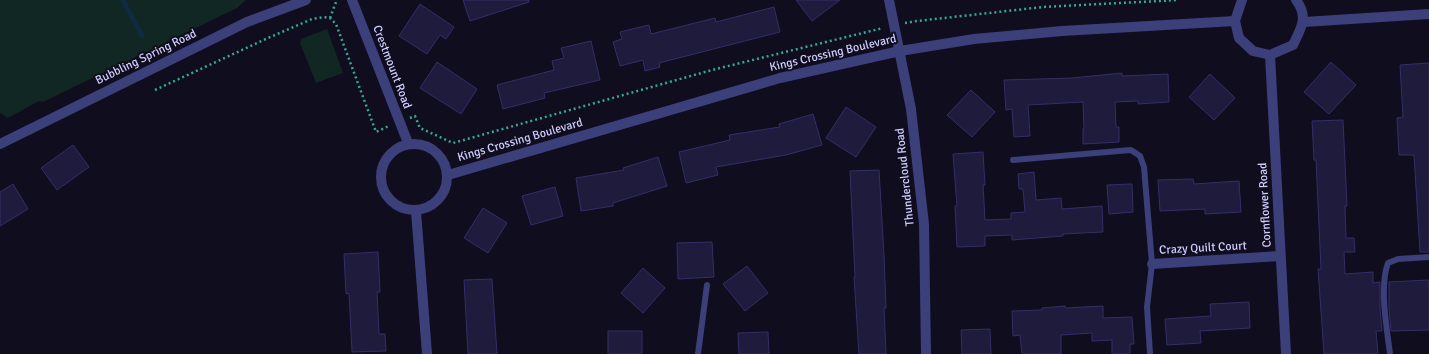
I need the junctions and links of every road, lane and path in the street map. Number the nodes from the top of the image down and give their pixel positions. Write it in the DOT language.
graph roads {
  1 [pos="306,0"];
  2 [pos="352,0"];
  3 [pos="889,0"];
  4 [pos="1178,0"];
  5 [pos="1242,0"];
  6 [pos="1296,0"];
  7 [pos="336,2"];
  8 [pos="1429,14"];
  9 [pos="330,18"];
  10 [pos="1235,20"];
  11 [pos="1304,22"];
  12 [pos="894,25"];
  13 [pos="900,51"];
  14 [pos="1270,54"];
  15 [pos="155,90"];
  16 [pos="400,122"];
  17 [pos="0,144"];
  18 [pos="408,144"];
  19 [pos="1013,160"];
  20 [pos="448,175"];
  21 [pos="416,211"];
  22 [pos="1280,256"];
  23 [pos="1429,257"];
  24 [pos="1152,264"];
  25 [pos="707,285"];
  26 [pos="427,354"];
  27 [pos="698,354"];
  28 [pos="926,354"];
  29 [pos="1150,354"];
  30 [pos="1286,354"];
  31 [pos="1390,354"];
  1 -- 17 [label="street, Bubbling Spring Road"];
  2 -- 16 [label="street, Crestmount Road"];
  3 -- 12 [label="street, Thundercloud Road"];
  4 -- 12 [label="path"];
  5 -- 10 [label="street"];
  6 -- 11 [label="street"];
  7 -- 9 [label="path"];
  8 -- 11 [label="street"];
  9 -- 15 [label="path"];
  9 -- 16 [label="path"];
  10 -- 13 [label="street, Kings Crossing Boulevard"];
  10 -- 14 [label="street"];
  11 -- 14 [label="street"];
  12 -- 13 [label="street, Thundercloud Road"];
  12 -- 16 [label="path"];
  13 -- 20 [label="street, Kings Crossing Boulevard"];
  13 -- 28 [label="street, Thundercloud Road"];
  14 -- 22 [label="street, Cornflower Road"];
  16 -- 18 [label="street, Crestmount Road"];
  18 -- 20 [label="street"];
  18 -- 21 [label="street"];
  19 -- 24 [label="lane"];
  20 -- 21 [label="street"];
  21 -- 26 [label="street"];
  22 -- 24 [label="street, Crazy Quilt Court"];
  22 -- 30 [label="street, Cornflower Road"];
  23 -- 31 [label="lane"];
  24 -- 29 [label="lane"];
  25 -- 27 [label="lane"];
}
